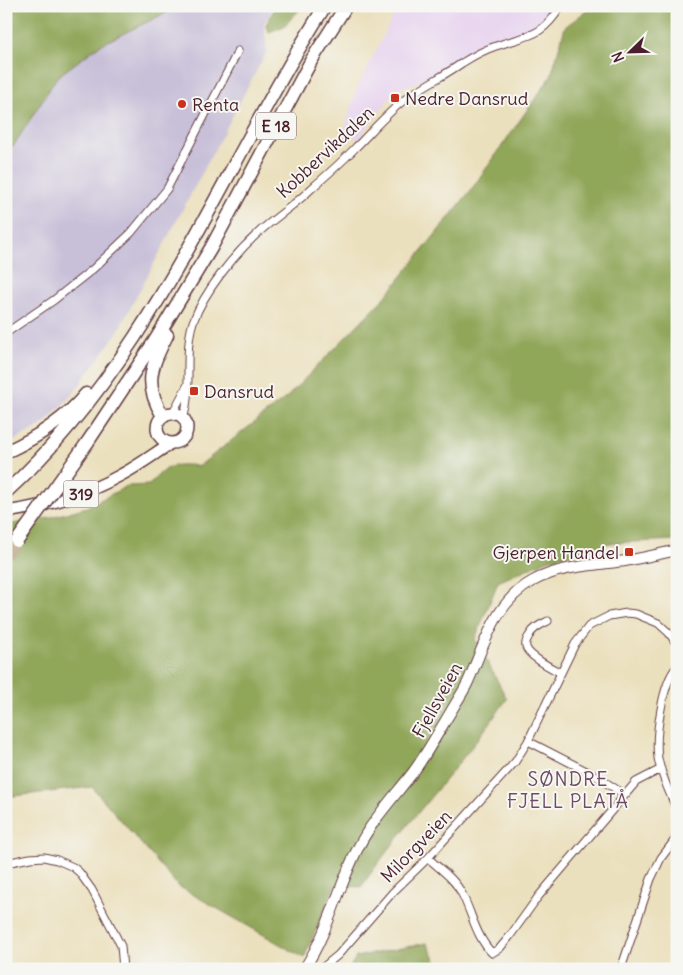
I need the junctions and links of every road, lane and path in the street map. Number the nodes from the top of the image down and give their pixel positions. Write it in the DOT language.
graph roads {
  1 [pos="325,6"];
  2 [pos="346,6"];
  3 [pos="561,6"];
  4 [pos="238,51"];
  5 [pos="211,248"];
  6 [pos="142,328"];
  7 [pos="6,333"];
  8 [pos="187,386"];
  9 [pos="168,415"];
  10 [pos="183,419"];
  11 [pos="158,435"];
  12 [pos="171,443"];
  13 [pos="6,452"];
  14 [pos="148,458"];
  15 [pos="6,492"];
  16 [pos="6,512"];
  17 [pos="17,540"];
  18 [pos="677,550"];
  19 [pos="548,621"];
  20 [pos="677,644"];
  21 [pos="677,667"];
  22 [pos="561,673"];
  23 [pos="528,741"];
  24 [pos="660,769"];
  25 [pos="625,795"];
  26 [pos="677,810"];
  27 [pos="677,837"];
  28 [pos="428,858"];
  29 [pos="6,863"];
  30 [pos="123,969"];
  31 [pos="304,969"];
  32 [pos="321,969"];
  33 [pos="622,969"];
  1 -- 6 [label="highway, E 18"];
  2 -- 5 [label="highway, E 18"];
  3 -- 8 [label="street, Kobbervikdalen"];
  4 -- 7 [label="street"];
  5 -- 9 [label="highway, E 18"];
  5 -- 17 [label="highway, E 18, bridge"];
  6 -- 13 [label="highway, E 18"];
  6 -- 15 [label="highway, E 18"];
  8 -- 9 [label="street, Kobbervikdalen"];
  8 -- 10 [label="street, Kobbervikdalen"];
  9 -- 10 [label="main road"];
  9 -- 11 [label="main road"];
  10 -- 12 [label="main road, 319"];
  11 -- 12 [label="main road"];
  11 -- 14 [label="main road"];
  12 -- 14 [label="main road, 319"];
  14 -- 16 [label="main road, 319"];
  18 -- 31 [label="main road, Fjellsveien"];
  19 -- 22 [label="street"];
  20 -- 22 [label="street, Milorgveien"];
  21 -- 24 [label="street"];
  22 -- 23 [label="street, Milorgveien"];
  23 -- 25 [label="street"];
  23 -- 28 [label="street, Milorgveien"];
  24 -- 25 [label="street"];
  24 -- 26 [label="street"];
  25 -- 28 [label="street"];
  27 -- 33 [label="street"];
  28 -- 32 [label="street, Milorgveien"];
  29 -- 30 [label="street"];
}
